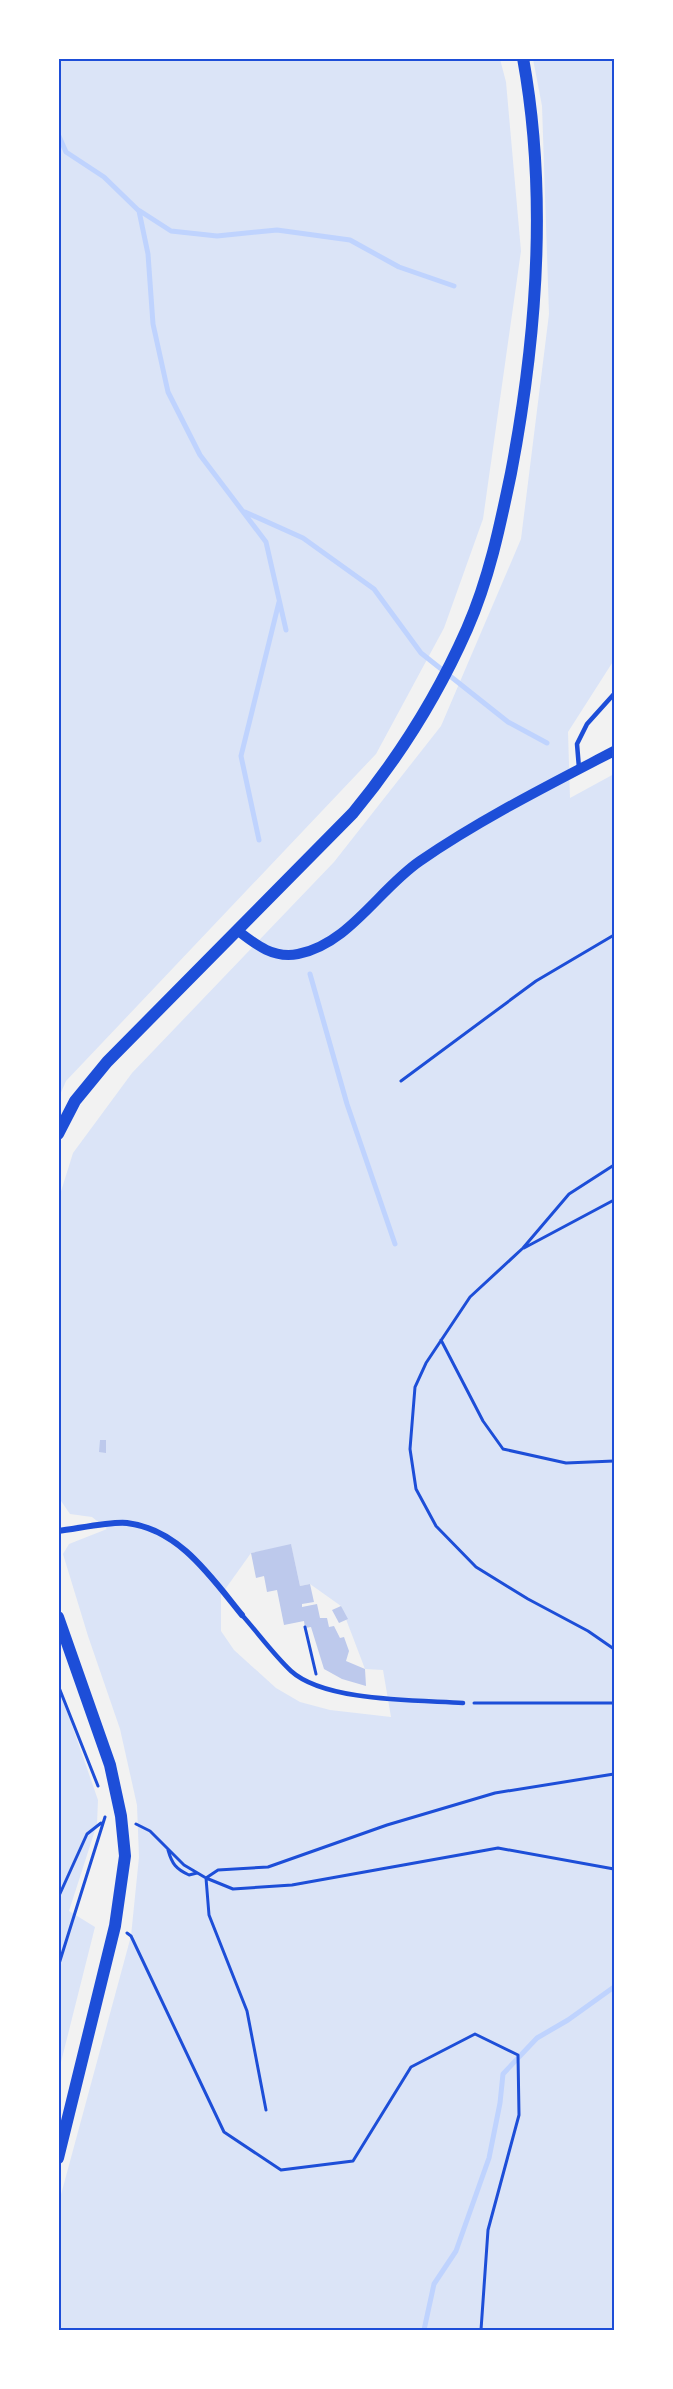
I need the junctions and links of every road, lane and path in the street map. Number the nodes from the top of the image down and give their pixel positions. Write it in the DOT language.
graph roads {
  1 [pos="523,58"];
  2 [pos="615,694"];
  3 [pos="615,751"];
  4 [pos="579,769"];
  5 [pos="237,930"];
  6 [pos="615,935"];
  7 [pos="401,1081"];
  8 [pos="58,1134"];
  9 [pos="615,1165"];
  10 [pos="615,1200"];
  11 [pos="523,1248"];
  12 [pos="441,1340"];
  13 [pos="615,1461"];
  14 [pos="58,1531"];
  15 [pos="242,1615"];
  16 [pos="58,1617"];
  17 [pos="305,1627"];
  18 [pos="615,1649"];
  19 [pos="313,1684"];
  20 [pos="58,1685"];
  21 [pos="463,1703"];
  22 [pos="615,1703"];
  23 [pos="615,1774"];
  24 [pos="100,1795"];
  25 [pos="121,1816"];
  26 [pos="105,1817"];
  27 [pos="102,1823"];
  28 [pos="168,1848"];
  29 [pos="615,1869"];
  30 [pos="197,1873"];
  31 [pos="206,1878"];
  32 [pos="58,1898"];
  33 [pos="115,1926"];
  34 [pos="58,1967"];
  35 [pos="266,2110"];
  36 [pos="58,2158"];
  37 [pos="481,2331"];
  1 -- 5 [label="main road"];
  2 -- 4 [label="lane"];
  3 -- 4 [label="street"];
  4 -- 5 [label="street"];
  5 -- 8 [label="main road"];
  6 -- 7 [label="path"];
  9 -- 11 [label="path"];
  10 -- 11 [label="path"];
  11 -- 12 [label="path"];
  12 -- 13 [label="path"];
  12 -- 18 [label="path"];
  14 -- 15 [label="street"];
  15 -- 19 [label="lane"];
  16 -- 25 [label="main road"];
  17 -- 19 [label="path"];
  19 -- 21 [label="lane"];
  20 -- 24 [label="path"];
  21 -- 22 [label="path"];
  23 -- 31 [label="path"];
  25 -- 28 [label="path"];
  25 -- 33 [label="main road"];
  26 -- 27 [label="path"];
  27 -- 32 [label="path"];
  27 -- 34 [label="path"];
  28 -- 30 [label="path"];
  28 -- 30 [label="path"];
  29 -- 31 [label="path"];
  30 -- 31 [label="path"];
  31 -- 35 [label="path"];
  33 -- 36 [label="main road"];
  33 -- 37 [label="path"];
}
